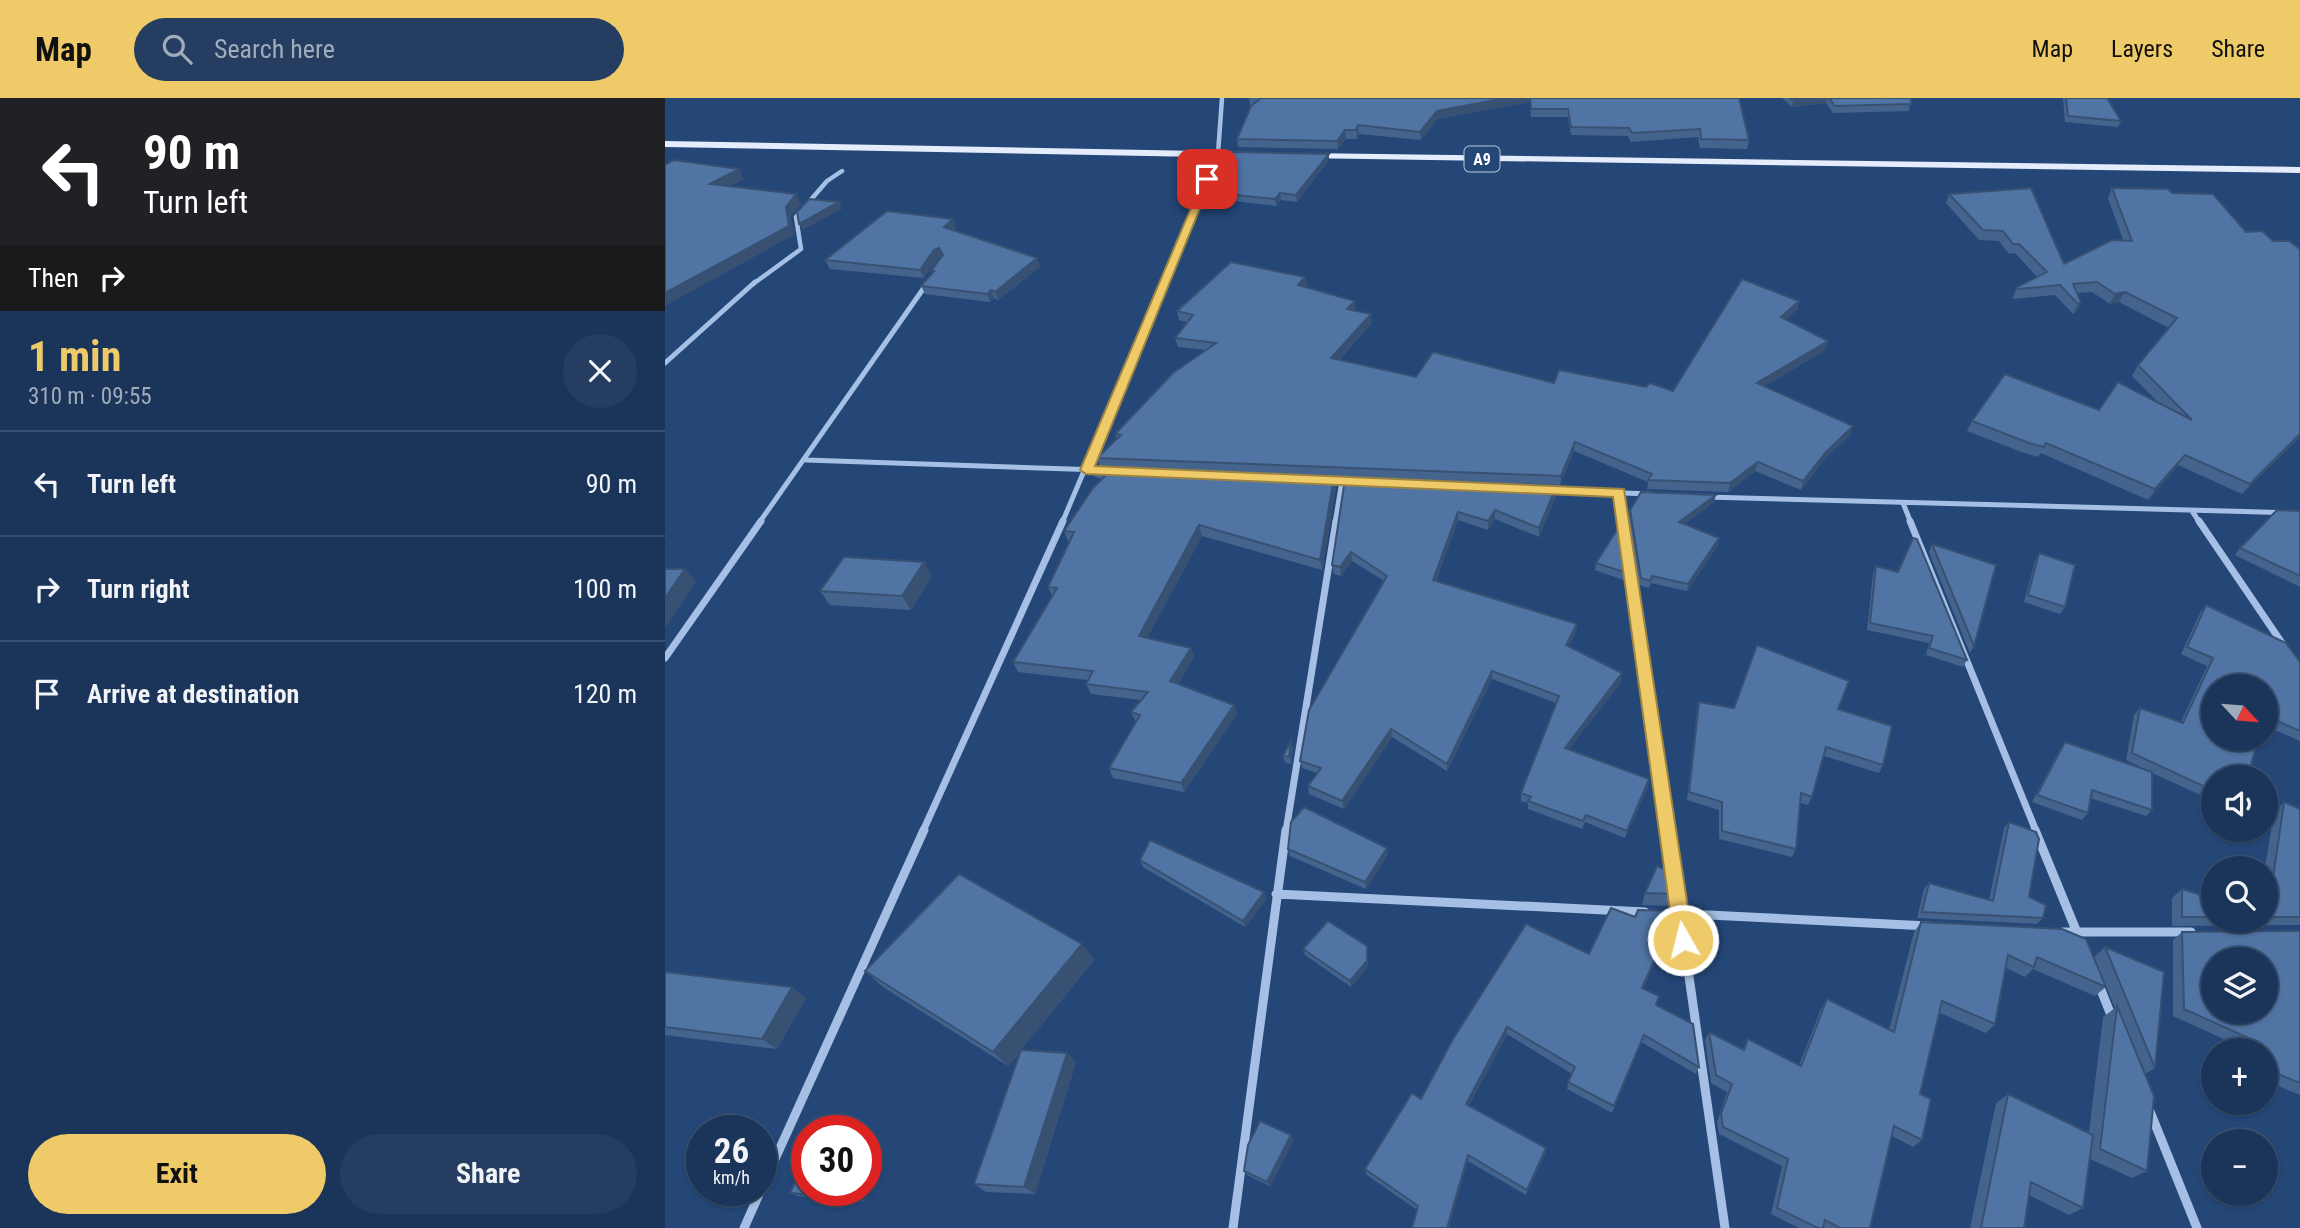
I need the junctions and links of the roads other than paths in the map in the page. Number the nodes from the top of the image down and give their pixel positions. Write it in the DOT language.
graph roads {
  1 [pos="1221,98"];
  2 [pos="665,144"];
  3 [pos="1218,154"];
  4 [pos="1259,155"];
  5 [pos="1286,156"];
  6 [pos="2300,170"];
  7 [pos="842,171"];
  8 [pos="935,272"];
  9 [pos="665,363"];
  10 [pos="806,460"];
  11 [pos="1086,470"];
  12 [pos="1113,471"];
  13 [pos="1329,480"];
  14 [pos="1342,481"];
  15 [pos="1356,481"];
  16 [pos="1536,489"];
  17 [pos="1620,493"];
  18 [pos="1660,495"];
  19 [pos="1700,496"];
  20 [pos="1903,503"];
  21 [pos="2192,511"];
  22 [pos="2300,513"];
  23 [pos="665,658"];
  24 [pos="2292,659"];
  25 [pos="1276,894"];
  26 [pos="1680,914"];
  27 [pos="1940,926"];
  28 [pos="2050,931"];
  29 [pos="2201,932"];
  30 [pos="2077,933"];
  31 [pos="2083,946"];
  32 [pos="2093,971"];
  33 [pos="2119,1035"];
  34 [pos="2145,1100"];
  35 [pos="777,1155"];
  36 [pos="754,1206"];
  37 [pos="744,1228"];
  38 [pos="1233,1228"];
  39 [pos="1725,1228"];
  40 [pos="2197,1228"];
  1 -- 3 [label="street"];
  2 -- 3 [label="main road"];
  3 -- 4 [label="main road"];
  3 -- 11 [label="street"];
  5 -- 6 [label="main road, A9"];
  7 -- 9 [label="street"];
  8 -- 10 [label="street"];
  10 -- 11 [label="street"];
  10 -- 23 [label="street"];
  11 -- 12 [label="street"];
  11 -- 35 [label="street"];
  13 -- 14 [label="street"];
  14 -- 15 [label="street"];
  14 -- 25 [label="street"];
  16 -- 17 [label="street"];
  17 -- 18 [label="street"];
  17 -- 26 [label="street"];
  19 -- 20 [label="street"];
  20 -- 21 [label="street"];
  20 -- 30 [label="street"];
  21 -- 22 [label="street"];
  21 -- 24 [label="street"];
  25 -- 26 [label="street"];
  25 -- 38 [label="street"];
  26 -- 27 [label="street"];
  26 -- 39 [label="street"];
  28 -- 30 [label="street"];
  29 -- 30 [label="street"];
  30 -- 31 [label="street"];
  32 -- 33 [label="street"];
  34 -- 40 [label="street"];
  36 -- 37 [label="street"];
}
